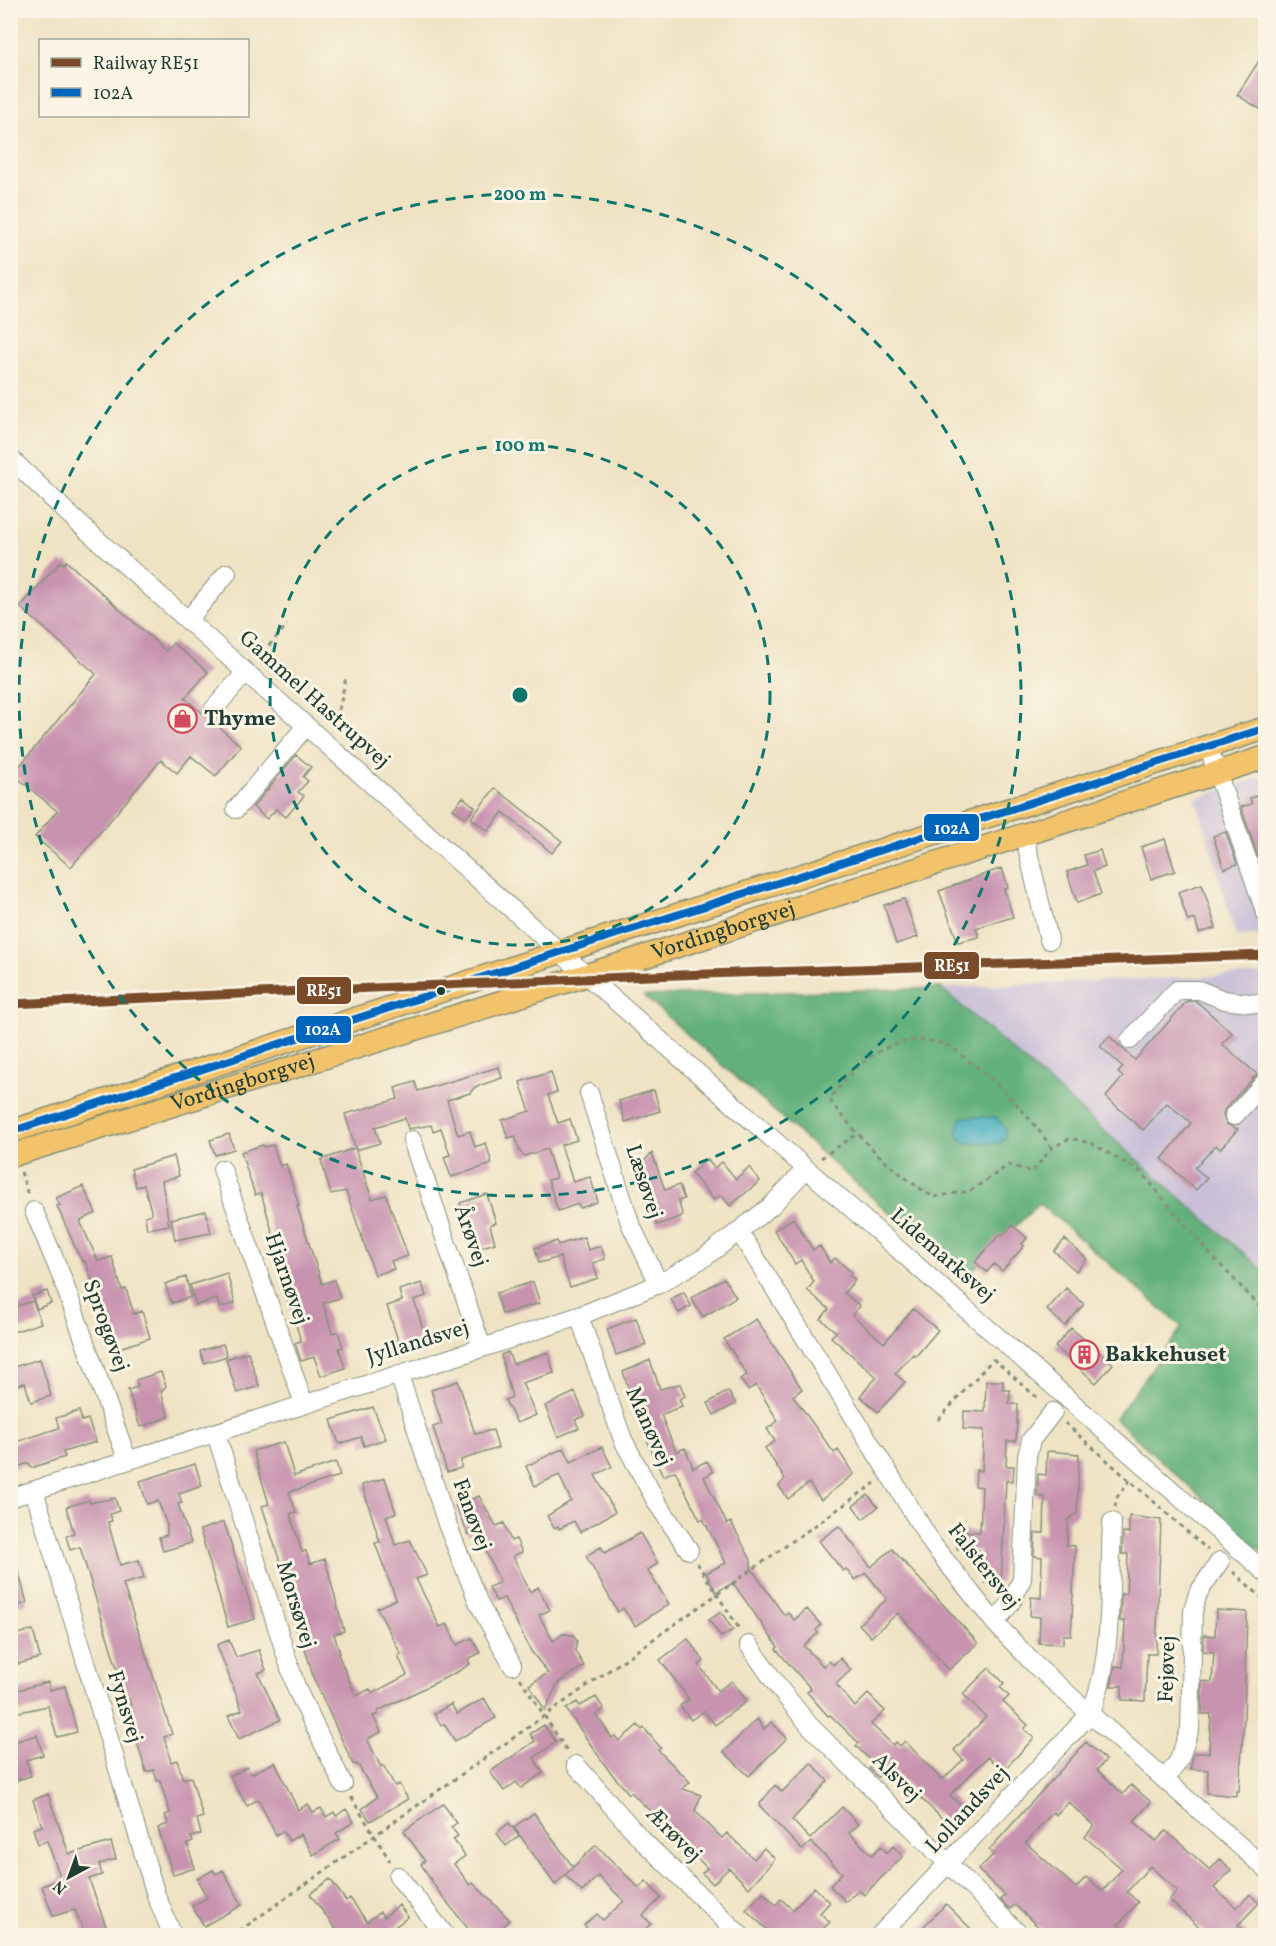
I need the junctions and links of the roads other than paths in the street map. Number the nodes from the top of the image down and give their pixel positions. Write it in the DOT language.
graph roads {
  1 [pos="10,458"];
  2 [pos="227,573"];
  3 [pos="188,620"];
  4 [pos="246,672"];
  5 [pos="213,710"];
  6 [pos="306,726"];
  7 [pos="1266,728"];
  8 [pos="1208,746"];
  9 [pos="1266,757"];
  10 [pos="1218,772"];
  11 [pos="236,808"];
  12 [pos="1024,835"];
  13 [pos="1266,914"];
  14 [pos="1049,940"];
  15 [pos="560,952"];
  16 [pos="587,975"];
  17 [pos="1266,1005"];
  18 [pos="1130,1040"];
  19 [pos="1266,1081"];
  20 [pos="589,1093"];
  21 [pos="1234,1116"];
  22 [pos="10,1132"];
  23 [pos="412,1140"];
  24 [pos="13,1155"];
  25 [pos="222,1169"];
  26 [pos="806,1169"];
  27 [pos="34,1210"];
  28 [pos="739,1231"];
  29 [pos="659,1284"];
  30 [pos="579,1316"];
  31 [pos="482,1348"];
  32 [pos="399,1374"];
  33 [pos="304,1404"];
  34 [pos="1053,1412"];
  35 [pos="216,1434"];
  36 [pos="127,1460"];
  37 [pos="34,1490"];
  38 [pos="10,1498"];
  39 [pos="1112,1522"];
  40 [pos="689,1550"];
  41 [pos="1221,1561"];
  42 [pos="1266,1573"];
  43 [pos="995,1623"];
  44 [pos="749,1645"];
  45 [pos="512,1665"];
  46 [pos="1089,1715"];
  47 [pos="576,1765"];
  48 [pos="1166,1780"];
  49 [pos="344,1784"];
  50 [pos="1263,1859"];
  51 [pos="949,1865"];
  52 [pos="398,1876"];
  53 [pos="173,1935"];
  54 [pos="446,1935"];
  55 [pos="741,1935"];
  56 [pos="879,1935"];
  57 [pos="1021,1935"];
  1 -- 3 [label="street, Gammel Hastrupvej"];
  2 -- 3 [label="street"];
  3 -- 4 [label="street, Gammel Hastrupvej"];
  4 -- 5 [label="street"];
  4 -- 6 [label="street, Gammel Hastrupvej"];
  6 -- 11 [label="street"];
  6 -- 15 [label="street, Gammel Hastrupvej"];
  7 -- 8 [label="main road, Vordingborgvej"];
  8 -- 10 [label="street"];
  8 -- 15 [label="main road, Vordingborgvej"];
  9 -- 10 [label="main road, Vordingborgvej"];
  10 -- 12 [label="main road, Vordingborgvej"];
  10 -- 13 [label="street"];
  12 -- 14 [label="street"];
  12 -- 16 [label="main road, Vordingborgvej"];
  15 -- 16 [label="street, Gammel Hastrupvej"];
  15 -- 22 [label="main road, Vordingborgvej"];
  16 -- 24 [label="main road, Vordingborgvej"];
  16 -- 26 [label="street, Lidemarksvej"];
  17 -- 18 [label="street"];
  19 -- 21 [label="street"];
  20 -- 29 [label="street, Læsøvej"];
  23 -- 31 [label="street, Årøvej"];
  25 -- 33 [label="street, Hjarnøvej"];
  26 -- 28 [label="street, Jyllandsvej"];
  26 -- 42 [label="street, Lidemarksvej"];
  27 -- 36 [label="street, Sprogøvej"];
  28 -- 29 [label="street, Jyllandsvej"];
  28 -- 43 [label="street, Falstersvej"];
  29 -- 30 [label="street, Jyllandsvej"];
  30 -- 31 [label="street, Jyllandsvej"];
  30 -- 40 [label="street, Manøvej"];
  31 -- 32 [label="street, Jyllandsvej"];
  32 -- 33 [label="street, Jyllandsvej"];
  32 -- 45 [label="street, Fanøvej"];
  33 -- 35 [label="street, Jyllandsvej"];
  34 -- 43 [label="street"];
  35 -- 36 [label="street, Jyllandsvej"];
  35 -- 49 [label="street, Morsøvej"];
  36 -- 37 [label="street, Jyllandsvej"];
  37 -- 38 [label="street, Jyllandsvej"];
  37 -- 53 [label="street, Fynsvej"];
  39 -- 46 [label="street"];
  41 -- 48 [label="street, Fejøvej"];
  43 -- 46 [label="street, Falstersvej"];
  44 -- 51 [label="street, Alsvej"];
  46 -- 48 [label="street, Falstersvej"];
  46 -- 51 [label="street, Lollandsvej"];
  47 -- 55 [label="street, Ærøvej"];
  48 -- 50 [label="street, Falstersvej"];
  51 -- 56 [label="street, Lollandsvej"];
  51 -- 57 [label="street, Alsvej"];
  52 -- 54 [label="street"];
}
